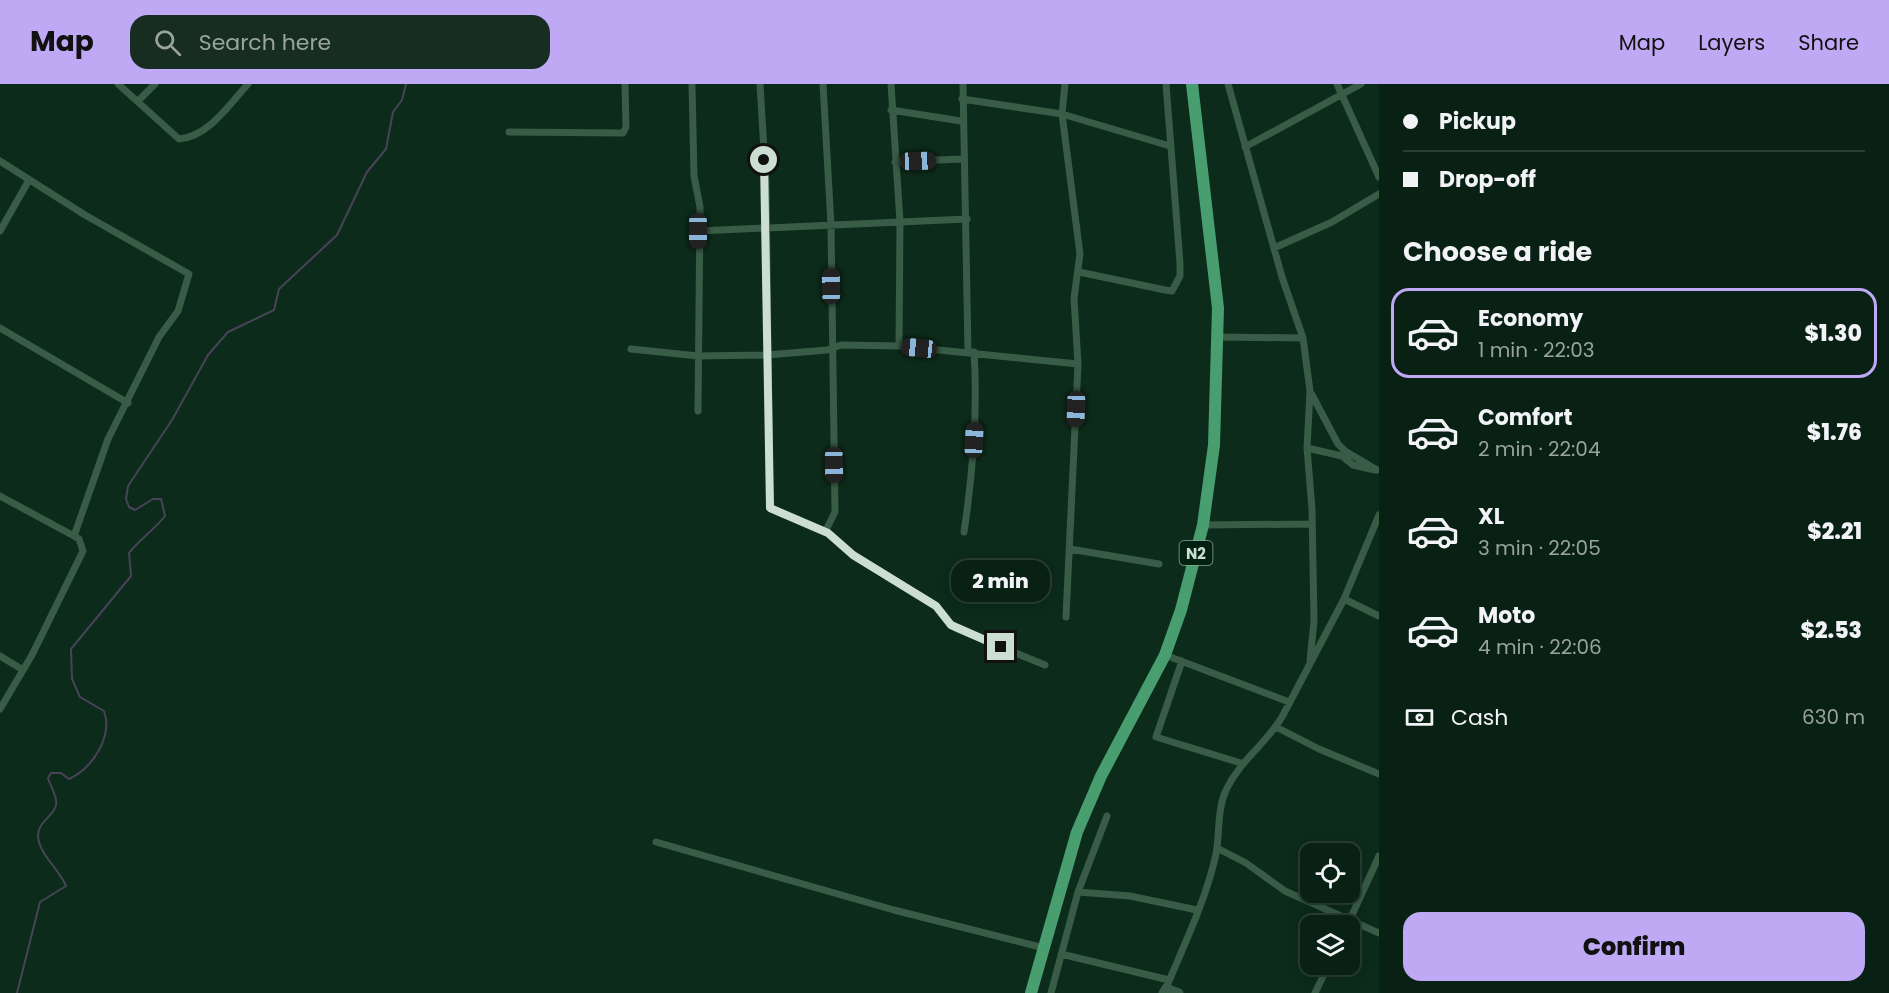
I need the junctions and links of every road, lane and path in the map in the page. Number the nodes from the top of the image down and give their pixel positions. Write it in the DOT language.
graph roads {
  1 [pos="118,84"];
  2 [pos="155,84"];
  3 [pos="248,84"];
  4 [pos="625,84"];
  5 [pos="692,84"];
  6 [pos="760,84"];
  7 [pos="824,84"];
  8 [pos="891,84"];
  9 [pos="963,84"];
  10 [pos="1065,84"];
  11 [pos="1166,84"];
  12 [pos="1192,84"];
  13 [pos="1228,84"];
  14 [pos="1337,84"];
  15 [pos="1360,84"];
  16 [pos="1341,97"];
  17 [pos="962,99"];
  18 [pos="138,101"];
  19 [pos="891,110"];
  20 [pos="1062,114"];
  21 [pos="961,121"];
  22 [pos="509,132"];
  23 [pos="1170,146"];
  24 [pos="1245,147"];
  25 [pos="962,159"];
  26 [pos="0,161"];
  27 [pos="895,162"];
  28 [pos="1379,177"];
  29 [pos="29,180"];
  30 [pos="1379,194"];
  31 [pos="967,219"];
  32 [pos="900,222"];
  33 [pos="831,225"];
  34 [pos="766,230"];
  35 [pos="0,231"];
  36 [pos="698,231"];
  37 [pos="1274,248"];
  38 [pos="1078,272"];
  39 [pos="0,328"];
  40 [pos="1218,337"];
  41 [pos="1303,338"];
  42 [pos="899,346"];
  43 [pos="832,348"];
  44 [pos="631,349"];
  45 [pos="971,352"];
  46 [pos="767,355"];
  47 [pos="698,356"];
  48 [pos="1078,364"];
  49 [pos="1310,391"];
  50 [pos="128,403"];
  51 [pos="698,411"];
  52 [pos="1307,448"];
  53 [pos="1343,453"];
  54 [pos="1378,470"];
  55 [pos="0,496"];
  56 [pos="1379,515"];
  57 [pos="1312,524"];
  58 [pos="1203,525"];
  59 [pos="825,532"];
  60 [pos="964,532"];
  61 [pos="75,536"];
  62 [pos="1070,549"];
  63 [pos="1159,564"];
  64 [pos="1344,599"];
  65 [pos="1379,616"];
  66 [pos="1066,617"];
  67 [pos="1165,655"];
  68 [pos="0,656"];
  69 [pos="1310,660"];
  70 [pos="1182,661"];
  71 [pos="1045,665"];
  72 [pos="22,670"];
  73 [pos="1289,702"];
  74 [pos="0,709"];
  75 [pos="1276,727"];
  76 [pos="1241,763"];
  77 [pos="1379,774"];
  78 [pos="1107,816"];
  79 [pos="656,842"];
  80 [pos="1217,848"];
  81 [pos="1379,856"];
  82 [pos="1078,892"];
  83 [pos="1197,910"];
  84 [pos="1333,915"];
  85 [pos="1353,915"];
  86 [pos="1360,927"];
  87 [pos="1379,933"];
  88 [pos="1044,948"];
  89 [pos="1061,954"];
  90 [pos="1324,975"];
  91 [pos="1166,987"];
  92 [pos="1031,993"];
  93 [pos="1051,993"];
  94 [pos="1179,993"];
  95 [pos="1315,993"];
  1 -- 18 [label="street"];
  2 -- 18 [label="street"];
  3 -- 18 [label="street"];
  4 -- 22 [label="street"];
  5 -- 36 [label="street"];
  6 -- 34 [label="street"];
  7 -- 33 [label="street"];
  8 -- 19 [label="street"];
  9 -- 17 [label="street"];
  10 -- 20 [label="street"];
  11 -- 23 [label="street"];
  12 -- 40 [label="highway, N2"];
  13 -- 24 [label="street"];
  14 -- 16 [label="street"];
  15 -- 16 [label="street"];
  16 -- 24 [label="street"];
  16 -- 28 [label="street"];
  17 -- 20 [label="street"];
  17 -- 21 [label="street"];
  19 -- 21 [label="street"];
  19 -- 27 [label="street"];
  20 -- 23 [label="street"];
  20 -- 38 [label="street"];
  21 -- 25 [label="street"];
  23 -- 38 [label="street"];
  24 -- 37 [label="street"];
  25 -- 27 [label="street"];
  25 -- 31 [label="street"];
  26 -- 29 [label="street"];
  27 -- 32 [label="street"];
  29 -- 35 [label="street"];
  29 -- 50 [label="street"];
  30 -- 37 [label="street"];
  31 -- 32 [label="street"];
  31 -- 45 [label="street"];
  32 -- 33 [label="street"];
  32 -- 42 [label="street"];
  33 -- 34 [label="street"];
  33 -- 43 [label="street"];
  34 -- 36 [label="street"];
  34 -- 46 [label="street"];
  36 -- 47 [label="street"];
  37 -- 41 [label="street"];
  38 -- 48 [label="street"];
  39 -- 50 [label="street"];
  40 -- 41 [label="street"];
  40 -- 58 [label="highway, N2"];
  41 -- 49 [label="street"];
  42 -- 43 [label="street"];
  42 -- 45 [label="street"];
  43 -- 46 [label="street"];
  43 -- 59 [label="street"];
  44 -- 47 [label="street"];
  45 -- 48 [label="street"];
  45 -- 60 [label="street"];
  46 -- 47 [label="street"];
  46 -- 59 [label="street"];
  47 -- 51 [label="street"];
  48 -- 62 [label="street"];
  49 -- 52 [label="street"];
  49 -- 53 [label="street"];
  50 -- 61 [label="street"];
  52 -- 53 [label="street"];
  52 -- 57 [label="street"];
  53 -- 54 [label="street"];
  55 -- 61 [label="street"];
  56 -- 64 [label="street"];
  57 -- 58 [label="street"];
  57 -- 69 [label="street"];
  58 -- 67 [label="highway, N2"];
  59 -- 71 [label="street"];
  61 -- 72 [label="street"];
  62 -- 63 [label="street"];
  62 -- 66 [label="street"];
  64 -- 65 [label="street"];
  64 -- 69 [label="street"];
  67 -- 70 [label="street"];
  67 -- 88 [label="highway, N2"];
  68 -- 72 [label="street"];
  69 -- 73 [label="street"];
  70 -- 73 [label="street"];
  70 -- 76 [label="street"];
  72 -- 74 [label="street"];
  73 -- 75 [label="street"];
  75 -- 76 [label="street"];
  75 -- 77 [label="street"];
  76 -- 80 [label="street"];
  78 -- 82 [label="street"];
  79 -- 88 [label="street"];
  80 -- 83 [label="street"];
  80 -- 84 [label="street"];
  81 -- 85 [label="street"];
  82 -- 83 [label="street"];
  82 -- 89 [label="street"];
  83 -- 91 [label="street"];
  86 -- 87 [label="street"];
  88 -- 92 [label="highway, N2"];
  89 -- 91 [label="street"];
  89 -- 93 [label="street"];
  90 -- 95 [label="street"];
  91 -- 94 [label="street"];
}
